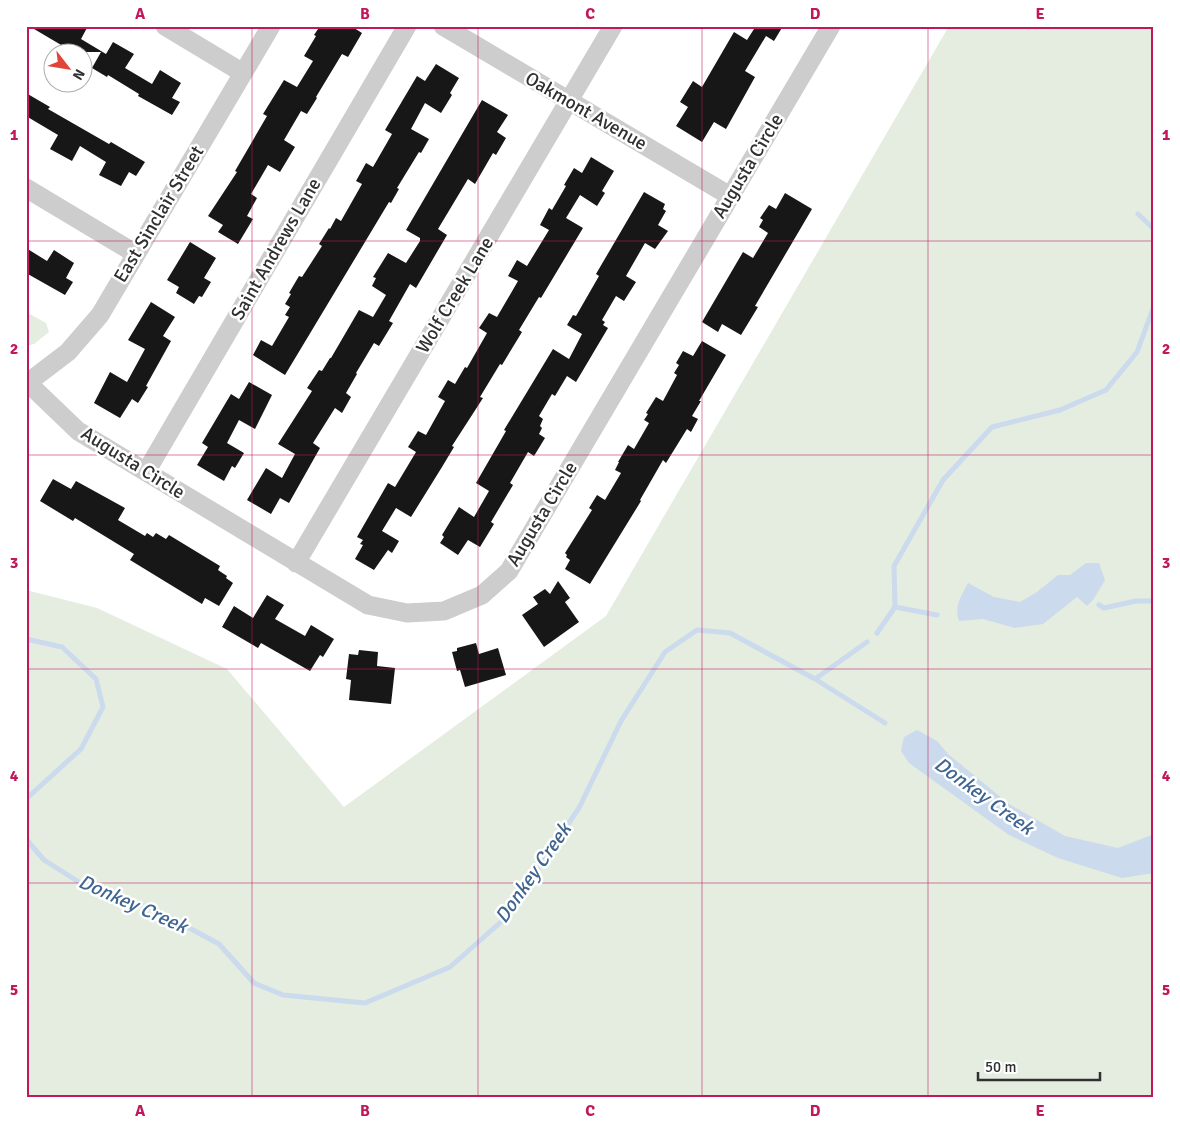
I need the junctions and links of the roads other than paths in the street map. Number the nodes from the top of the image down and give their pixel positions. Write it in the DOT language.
graph roads {
  1 [pos="166,26"];
  2 [pos="271,26"];
  3 [pos="407,26"];
  4 [pos="442,26"];
  5 [pos="613,26"];
  6 [pos="832,26"];
  7 [pos="243,73"];
  8 [pos="569,101"];
  9 [pos="26,188"];
  10 [pos="730,196"];
  11 [pos="136,254"];
  12 [pos="27,384"];
  13 [pos="146,472"];
  14 [pos="296,563"];
  1 -- 7 [label="street"];
  2 -- 7 [label="street, East Sinclair Street"];
  3 -- 13 [label="street, Saint Andrews Lane"];
  4 -- 8 [label="street, Oakmont Avenue"];
  5 -- 8 [label="street, Wolf Creek Lane"];
  6 -- 10 [label="street, Augusta Circle"];
  7 -- 11 [label="street, East Sinclair Street"];
  8 -- 10 [label="street, Oakmont Avenue"];
  8 -- 14 [label="street, Wolf Creek Lane"];
  9 -- 11 [label="street"];
  10 -- 14 [label="street, Augusta Circle"];
  11 -- 12 [label="street, East Sinclair Street"];
  12 -- 13 [label="street, Augusta Circle"];
  13 -- 14 [label="street, Augusta Circle"];
}
